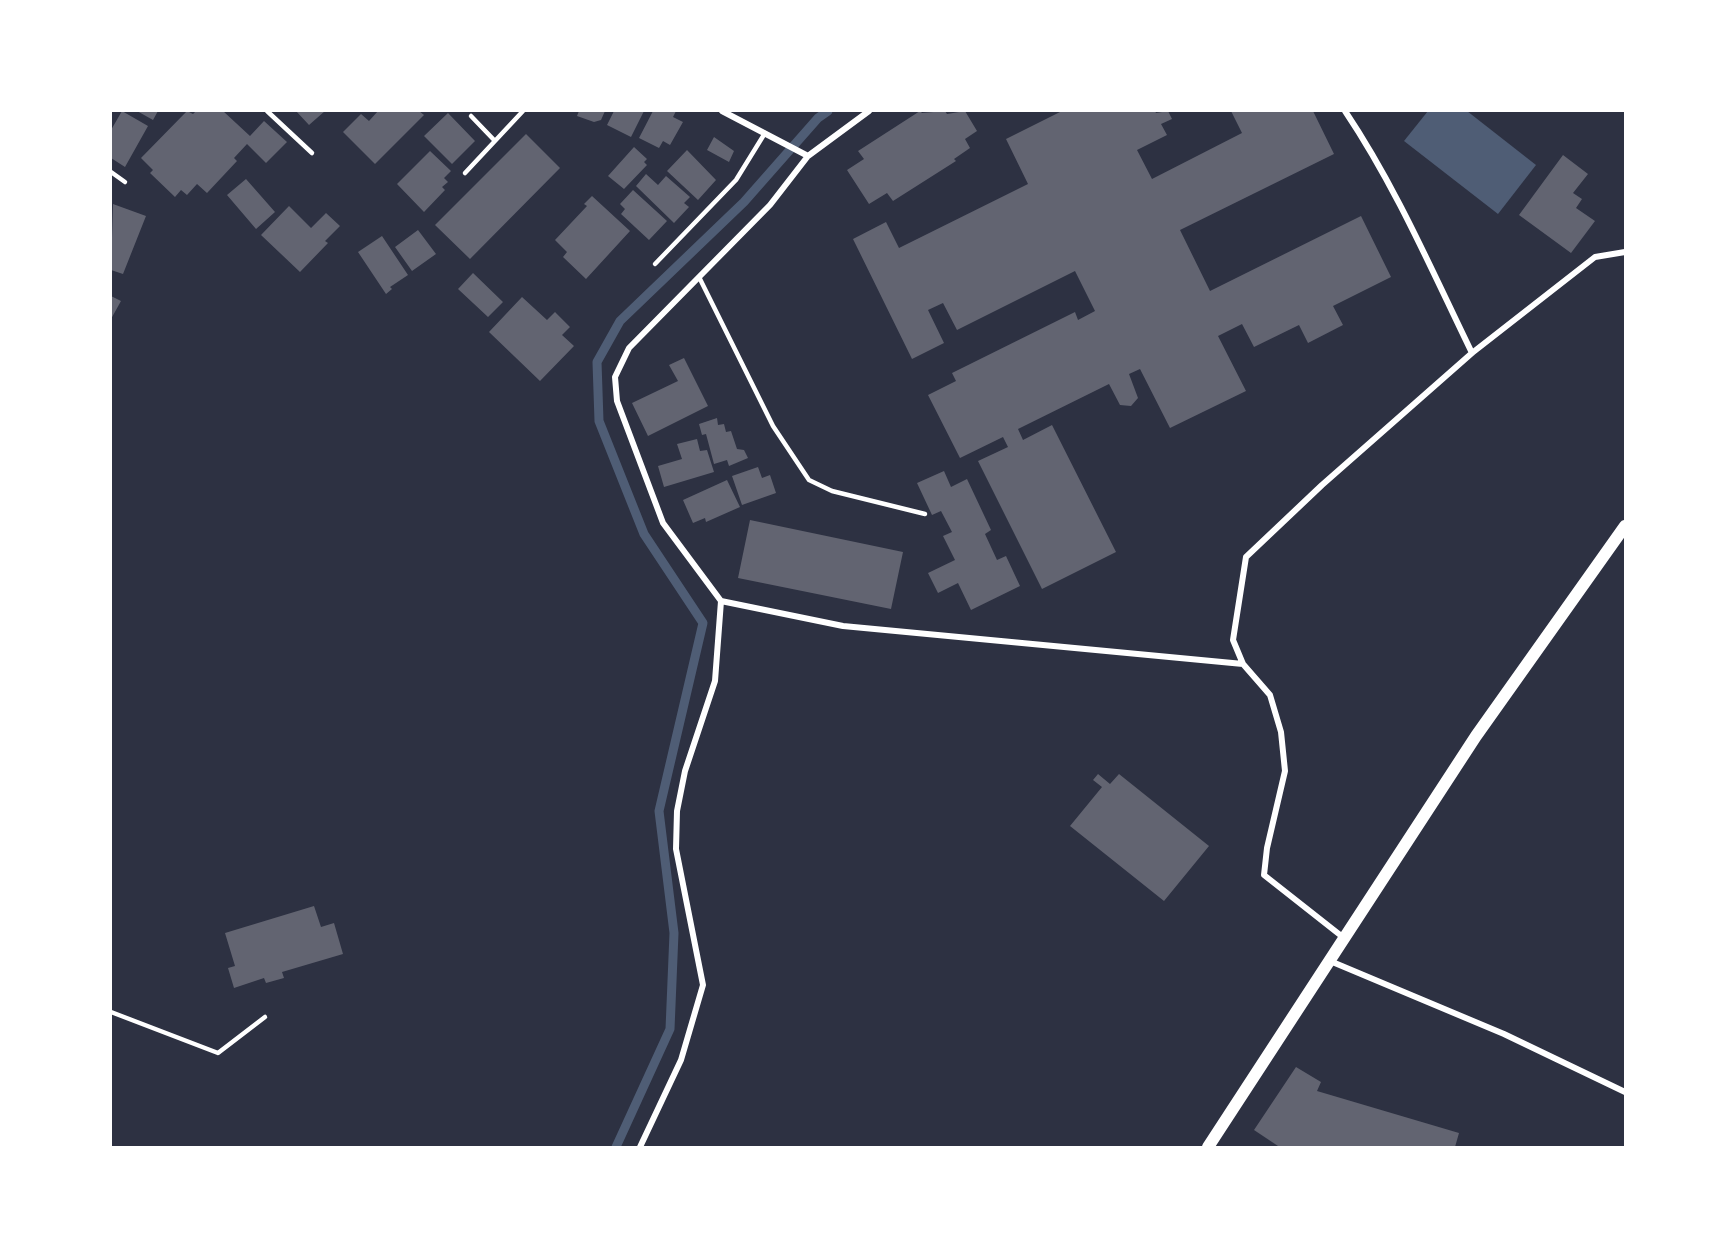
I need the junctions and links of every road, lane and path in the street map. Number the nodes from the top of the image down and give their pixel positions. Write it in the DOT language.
graph roads {
  1 [pos="267,111"];
  2 [pos="523,111"];
  3 [pos="722,111"];
  4 [pos="868,111"];
  5 [pos="1345,111"];
  6 [pos="471,116"];
  7 [pos="765,134"];
  8 [pos="495,141"];
  9 [pos="312,153"];
  10 [pos="808,156"];
  11 [pos="111,172"];
  12 [pos="465,172"];
  13 [pos="125,182"];
  14 [pos="1625,252"];
  15 [pos="655,264"];
  16 [pos="700,279"];
  17 [pos="1472,353"];
  18 [pos="925,514"];
  19 [pos="1625,528"];
  20 [pos="720,601"];
  21 [pos="1243,664"];
  22 [pos="1345,938"];
  23 [pos="1330,961"];
  24 [pos="111,1012"];
  25 [pos="265,1017"];
  26 [pos="1625,1092"];
  27 [pos="640,1147"];
  28 [pos="1208,1147"];
  1 -- 9 [label="lane"];
  2 -- 8 [label="lane"];
  3 -- 7 [label="street"];
  4 -- 10 [label="street"];
  5 -- 17 [label="street"];
  6 -- 8 [label="lane"];
  7 -- 10 [label="street"];
  7 -- 15 [label="lane"];
  8 -- 12 [label="lane"];
  10 -- 16 [label="street"];
  11 -- 13 [label="lane"];
  14 -- 17 [label="street"];
  16 -- 18 [label="lane"];
  16 -- 20 [label="street"];
  17 -- 21 [label="street"];
  19 -- 22 [label="main road"];
  20 -- 21 [label="street"];
  20 -- 27 [label="street"];
  21 -- 22 [label="street"];
  22 -- 23 [label="main road"];
  23 -- 26 [label="street"];
  23 -- 28 [label="main road"];
  24 -- 25 [label="lane"];
}
